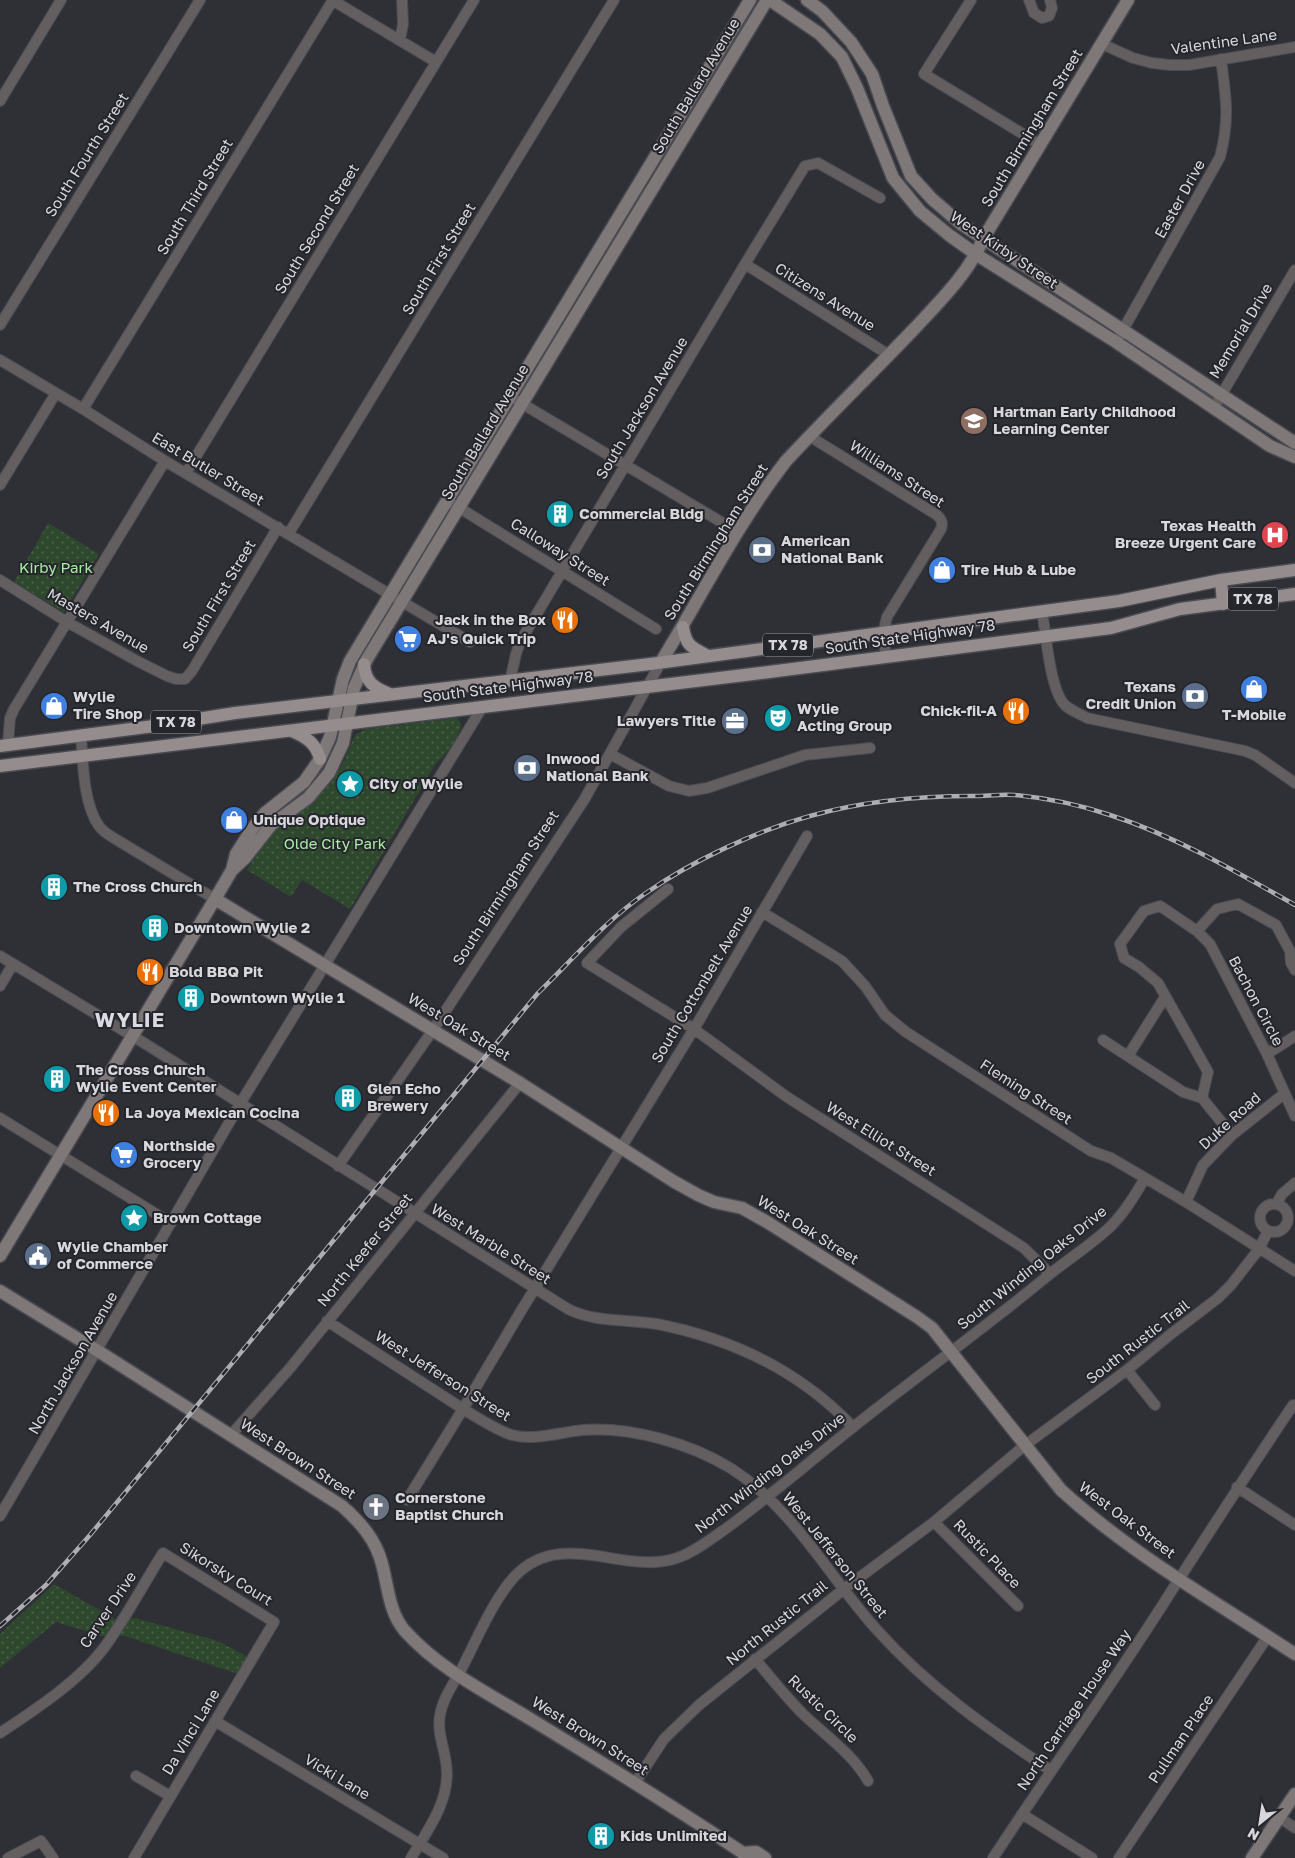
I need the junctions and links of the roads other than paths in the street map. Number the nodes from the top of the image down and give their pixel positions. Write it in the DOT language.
graph roads {
  1 [pos="60,0"];
  2 [pos="200,0"];
  3 [pos="332,0"];
  4 [pos="402,0"];
  5 [pos="474,0"];
  6 [pos="614,0"];
  7 [pos="750,0"];
  8 [pos="769,0"];
  9 [pos="807,0"];
  10 [pos="972,0"];
  11 [pos="1029,0"];
  12 [pos="1050,0"];
  13 [pos="1128,0"];
  14 [pos="400,40"];
  15 [pos="1102,44"];
  16 [pos="1295,47"];
  17 [pos="1221,59"];
  18 [pos="436,62"];
  19 [pos="0,101"];
  20 [pos="1041,145"];
  21 [pos="880,198"];
  22 [pos="612,227"];
  23 [pos="624,234"];
  24 [pos="983,239"];
  25 [pos="977,255"];
  26 [pos="745,264"];
  27 [pos="1295,270"];
  28 [pos="0,325"];
  29 [pos="1124,331"];
  30 [pos="1116,342"];
  31 [pos="889,355"];
  32 [pos="0,360"];
  33 [pos="56,393"];
  34 [pos="1221,394"];
  35 [pos="515,400"];
  36 [pos="83,409"];
  37 [pos="1213,409"];
  38 [pos="809,436"];
  39 [pos="1295,443"];
  40 [pos="1295,457"];
  41 [pos="165,461"];
  42 [pos="625,464"];
  43 [pos="186,473"];
  44 [pos="0,485"];
  45 [pos="448,501"];
  46 [pos="459,508"];
  47 [pos="278,527"];
  48 [pos="738,532"];
  49 [pos="289,533"];
  50 [pos="1295,570"];
  51 [pos="563,572"];
  52 [pos="0,580"];
  53 [pos="1221,580"];
  54 [pos="390,594"];
  55 [pos="1295,594"];
  56 [pos="402,602"];
  57 [pos="1222,604"];
  58 [pos="1042,611"];
  59 [pos="67,622"];
  60 [pos="683,626"];
  61 [pos="656,629"];
  62 [pos="883,633"];
  63 [pos="1046,636"];
  64 [pos="470,642"];
  65 [pos="708,656"];
  66 [pos="886,656"];
  67 [pos="661,662"];
  68 [pos="364,664"];
  69 [pos="185,678"];
  70 [pos="510,681"];
  71 [pos="646,687"];
  72 [pos="390,694"];
  73 [pos="352,698"];
  74 [pos="339,700"];
  75 [pos="483,706"];
  76 [pos="348,723"];
  77 [pos="333,725"];
  78 [pos="292,731"];
  79 [pos="81,735"];
  80 [pos="4,745"];
  81 [pos="870,748"];
  82 [pos="610,754"];
  83 [pos="83,755"];
  84 [pos="320,759"];
  85 [pos="0,766"];
  86 [pos="1295,783"];
  87 [pos="807,836"];
  88 [pos="232,870"];
  89 [pos="668,889"];
  90 [pos="215,899"];
  91 [pos="762,912"];
  92 [pos="1197,931"];
  93 [pos="0,956"];
  94 [pos="13,964"];
  95 [pos="324,966"];
  96 [pos="1295,970"];
  97 [pos="0,986"];
  98 [pos="1164,997"];
  99 [pos="694,1029"];
  100 [pos="433,1030"];
  101 [pos="132,1035"];
  102 [pos="1295,1036"];
  103 [pos="1103,1040"];
  104 [pos="1267,1054"];
  105 [pos="1128,1056"];
  106 [pos="520,1083"];
  107 [pos="1285,1093"];
  108 [pos="1202,1098"];
  109 [pos="240,1104"];
  110 [pos="1295,1116"];
  111 [pos="0,1118"];
  112 [pos="1232,1135"];
  113 [pos="622,1146"];
  114 [pos="60,1155"];
  115 [pos="338,1166"];
  116 [pos="1145,1178"];
  117 [pos="1295,1183"];
  118 [pos="1186,1202"];
  119 [pos="1277,1203"];
  120 [pos="414,1214"];
  121 [pos="171,1223"];
  122 [pos="1268,1230"];
  123 [pos="1259,1249"];
  124 [pos="0,1256"];
  125 [pos="1295,1271"];
  126 [pos="1050,1274"];
  127 [pos="535,1289"];
  128 [pos="0,1291"];
  129 [pos="326,1321"];
  130 [pos="98,1351"];
  131 [pos="950,1352"];
  132 [pos="1128,1370"];
  133 [pos="1155,1405"];
  134 [pos="1294,1405"];
  135 [pos="463,1409"];
  136 [pos="852,1428"];
  137 [pos="231,1435"];
  138 [pos="1024,1446"];
  139 [pos="1238,1487"];
  140 [pos="768,1496"];
  141 [pos="407,1500"];
  142 [pos="0,1516"];
  143 [pos="934,1522"];
  144 [pos="1295,1524"];
  145 [pos="163,1553"];
  146 [pos="1179,1578"];
  147 [pos="844,1589"];
  148 [pos="1018,1606"];
  149 [pos="274,1622"];
  150 [pos="1268,1636"];
  151 [pos="1295,1654"];
  152 [pos="755,1659"];
  153 [pos="458,1674"];
  154 [pos="215,1721"];
  155 [pos="0,1733"];
  156 [pos="1050,1770"];
  157 [pos="136,1776"];
  158 [pos="868,1781"];
  159 [pos="635,1783"];
  160 [pos="1295,1794"];
  161 [pos="170,1796"];
  162 [pos="1022,1814"];
  163 [pos="1279,1818"];
  164 [pos="1295,1828"];
  165 [pos="420,1844"];
  166 [pos="744,1856"];
  167 [pos="8,1858"];
  168 [pos="53,1858"];
  169 [pos="134,1858"];
  170 [pos="411,1858"];
  171 [pos="443,1858"];
  172 [pos="764,1858"];
  173 [pos="993,1858"];
  174 [pos="1092,1858"];
  175 [pos="1119,1858"];
  176 [pos="1252,1858"];
  1 -- 19 [label="street"];
  2 -- 28 [label="street, South Fourth Street"];
  3 -- 14 [label="street"];
  3 -- 36 [label="street, South Third Street"];
  4 -- 14 [label="street"];
  5 -- 18 [label="street, South Second Street"];
  6 -- 49 [label="street, South First Street"];
  7 -- 22 [label="main road, South Ballard Avenue"];
  8 -- 23 [label="main road, South Ballard Avenue"];
  8 -- 25 [label="main road, West Kirby Street"];
  9 -- 24 [label="main road, West Kirby Street"];
  10 -- 20 [label="street"];
  11 -- 12 [label="street"];
  13 -- 15 [label="main road, South Birmingham Street"];
  14 -- 18 [label="street"];
  15 -- 17 [label="street, Valentine Lane"];
  15 -- 20 [label="main road, South Birmingham Street"];
  16 -- 17 [label="street, Valentine Lane"];
  17 -- 29 [label="street, Easter Drive"];
  18 -- 43 [label="street, South Second Street"];
  20 -- 24 [label="main road, South Birmingham Street"];
  21 -- 26 [label="street, South Jackson Avenue"];
  22 -- 23 [label="main road"];
  22 -- 35 [label="main road, South Ballard Avenue"];
  23 -- 35 [label="main road, South Ballard Avenue"];
  24 -- 25 [label="main road, South Birmingham Street"];
  24 -- 29 [label="main road, West Kirby Street"];
  25 -- 30 [label="main road, West Kirby Street"];
  25 -- 31 [label="main road, South Birmingham Street"];
  26 -- 31 [label="street, Citizens Avenue"];
  26 -- 42 [label="street, South Jackson Avenue"];
  27 -- 34 [label="street, Memorial Drive"];
  29 -- 30 [label="street, Easter Drive"];
  29 -- 34 [label="main road, West Kirby Street"];
  30 -- 37 [label="main road, West Kirby Street"];
  31 -- 38 [label="main road, South Birmingham Street"];
  32 -- 33 [label="street, East Butler Street"];
  33 -- 36 [label="street, East Butler Street"];
  33 -- 44 [label="street"];
  34 -- 37 [label="street, Memorial Drive"];
  34 -- 39 [label="main road, West Kirby Street"];
  35 -- 42 [label="street"];
  35 -- 45 [label="main road, South Ballard Avenue"];
  35 -- 46 [label="main road, South Ballard Avenue"];
  36 -- 41 [label="street, East Butler Street"];
  37 -- 40 [label="main road, West Kirby Street"];
  38 -- 48 [label="main road, South Birmingham Street"];
  38 -- 62 [label="street, Williams Street"];
  41 -- 43 [label="street, East Butler Street"];
  41 -- 59 [label="street"];
  42 -- 48 [label="street"];
  42 -- 51 [label="street, South Jackson Avenue"];
  43 -- 47 [label="street, East Butler Street"];
  45 -- 46 [label="street, Calloway Street"];
  45 -- 54 [label="main road, South Ballard Avenue"];
  46 -- 51 [label="street, Calloway Street"];
  46 -- 56 [label="main road, South Ballard Avenue"];
  47 -- 49 [label="street, East Butler Street"];
  47 -- 69 [label="street, South First Street"];
  48 -- 60 [label="main road, South Birmingham Street"];
  49 -- 54 [label="street, East Butler Street"];
  50 -- 53 [label="main road, South State Highway 78 / TX 78"];
  51 -- 61 [label="street, Calloway Street"];
  51 -- 70 [label="street, South Jackson Avenue"];
  52 -- 59 [label="street, Masters Avenue"];
  53 -- 57 [label="main road"];
  53 -- 58 [label="main road, South State Highway 78 / TX 78"];
  54 -- 56 [label="street, East Butler Street"];
  54 -- 74 [label="main road, South Ballard Avenue"];
  55 -- 57 [label="main road, South State Highway 78 / TX 78"];
  56 -- 64 [label="street, East Butler Street"];
  56 -- 68 [label="main road, South Ballard Avenue"];
  57 -- 63 [label="main road, South State Highway 78 / TX 78"];
  58 -- 62 [label="main road, South State Highway 78 / TX 78"];
  58 -- 63 [label="street"];
  59 -- 69 [label="street, Masters Avenue"];
  59 -- 80 [label="street"];
  60 -- 65 [label="main road"];
  60 -- 67 [label="main road, South Birmingham Street"];
  62 -- 65 [label="main road, South State Highway 78 / TX 78"];
  62 -- 66 [label="street, Williams Street"];
  63 -- 66 [label="main road, South State Highway 78 / TX 78"];
  63 -- 86 [label="street"];
  65 -- 67 [label="main road, South State Highway 78 / TX 78"];
  66 -- 71 [label="main road, South State Highway 78 / TX 78"];
  67 -- 70 [label="main road, South State Highway 78 / TX 78"];
  67 -- 71 [label="street, South Birmingham Street"];
  68 -- 72 [label="main road"];
  68 -- 73 [label="main road, South Ballard Avenue"];
  70 -- 72 [label="main road, South State Highway 78 / TX 78"];
  71 -- 75 [label="main road, South State Highway 78 / TX 78"];
  71 -- 82 [label="street, South Birmingham Street"];
  72 -- 73 [label="main road, South State Highway 78 / TX 78"];
  73 -- 74 [label="main road, TX 78"];
  73 -- 76 [label="main road, South Ballard Avenue"];
  74 -- 77 [label="main road, South Ballard Avenue"];
  74 -- 79 [label="main road, TX 78"];
  75 -- 76 [label="main road, South State Highway 78 / TX 78"];
  75 -- 95 [label="street"];
  76 -- 77 [label="main road, TX 78"];
  76 -- 88 [label="main road, South Ballard Avenue"];
  77 -- 78 [label="main road, TX 78"];
  77 -- 84 [label="main road, South Ballard Avenue"];
  78 -- 83 [label="main road, TX 78"];
  78 -- 84 [label="main road"];
  79 -- 80 [label="main road, TX 78"];
  79 -- 83 [label="street"];
  81 -- 82 [label="street"];
  82 -- 100 [label="street, South Birmingham Street"];
  83 -- 85 [label="main road, TX 78"];
  83 -- 90 [label="street"];
  84 -- 88 [label="main road, South Ballard Avenue"];
  87 -- 91 [label="street, South Cottonbelt Avenue"];
  88 -- 90 [label="main road, South Ballard Avenue"];
  89 -- 99 [label="street, West Elliot Street"];
  90 -- 95 [label="main road, West Oak Street"];
  90 -- 101 [label="main road, South Ballard Avenue"];
  91 -- 99 [label="street, South Cottonbelt Avenue"];
  91 -- 116 [label="street, Fleming Street"];
  92 -- 96 [label="street"];
  92 -- 98 [label="street, Bachon Circle"];
  92 -- 104 [label="street, Bachon Circle"];
  93 -- 94 [label="street, West Marble Street"];
  94 -- 97 [label="street"];
  94 -- 101 [label="street, West Marble Street"];
  95 -- 100 [label="main road, West Oak Street"];
  95 -- 109 [label="street, North Jackson Avenue"];
  98 -- 105 [label="street"];
  98 -- 108 [label="street, Bachon Circle"];
  99 -- 113 [label="street, South Cottonbelt Avenue"];
  99 -- 126 [label="street, West Elliot Street"];
  100 -- 106 [label="main road, West Oak Street"];
  100 -- 115 [label="street, South Birmingham Street"];
  101 -- 109 [label="street, West Marble Street"];
  101 -- 114 [label="main road, South Ballard Avenue"];
  102 -- 104 [label="street"];
  103 -- 105 [label="street"];
  104 -- 107 [label="street, Bachon Circle"];
  105 -- 108 [label="street"];
  106 -- 113 [label="main road, West Oak Street"];
  106 -- 120 [label="street, North Keefer Street"];
  107 -- 110 [label="street, Bachon Circle"];
  107 -- 112 [label="street, Duke Road"];
  108 -- 112 [label="street"];
  109 -- 115 [label="street, West Marble Street"];
  109 -- 121 [label="street, North Jackson Avenue"];
  111 -- 114 [label="street"];
  112 -- 118 [label="street, Duke Road"];
  113 -- 127 [label="street, South Cottonbelt Avenue"];
  113 -- 131 [label="main road, West Oak Street"];
  114 -- 121 [label="street"];
  114 -- 124 [label="main road, South Ballard Avenue"];
  115 -- 120 [label="street, West Marble Street"];
  116 -- 118 [label="street, Fleming Street"];
  116 -- 126 [label="street, South Winding Oaks Drive"];
  117 -- 119 [label="street"];
  118 -- 123 [label="street, Fleming Street"];
  119 -- 122 [label="street"];
  119 -- 122 [label="street"];
  120 -- 127 [label="street, West Marble Street"];
  120 -- 129 [label="street, North Keefer Street"];
  121 -- 130 [label="street, North Jackson Avenue"];
  122 -- 123 [label="street, South Rustic Trail"];
  123 -- 125 [label="street, Fleming Street"];
  123 -- 132 [label="street, South Rustic Trail"];
  126 -- 131 [label="street, South Winding Oaks Drive"];
  127 -- 135 [label="street, South Cottonbelt Avenue"];
  127 -- 136 [label="street, West Marble Street"];
  128 -- 130 [label="main road, West Brown Street"];
  129 -- 135 [label="street, West Jefferson Street"];
  129 -- 137 [label="street, North Keefer Street"];
  130 -- 137 [label="main road, West Brown Street"];
  130 -- 142 [label="street, North Jackson Avenue"];
  131 -- 136 [label="street, North Winding Oaks Drive"];
  131 -- 138 [label="main road, West Oak Street"];
  132 -- 133 [label="street"];
  132 -- 138 [label="street, South Rustic Trail"];
  134 -- 139 [label="street, North Carriage House Way"];
  135 -- 140 [label="street, West Jefferson Street"];
  135 -- 141 [label="street, South Cottonbelt Avenue"];
  136 -- 140 [label="street, North Winding Oaks Drive"];
  137 -- 153 [label="main road, West Brown Street"];
  138 -- 143 [label="street, North Rustic Trail"];
  138 -- 146 [label="main road, West Oak Street"];
  139 -- 144 [label="street"];
  139 -- 146 [label="street, North Carriage House Way"];
  140 -- 147 [label="street, West Jefferson Street"];
  140 -- 153 [label="street, North Winding Oaks Drive"];
  143 -- 147 [label="street, North Rustic Trail"];
  143 -- 148 [label="street, Rustic Place"];
  145 -- 149 [label="street, Sikorsky Court"];
  145 -- 155 [label="street, Carver Drive"];
  146 -- 150 [label="main road, West Oak Street"];
  146 -- 156 [label="street, North Carriage House Way"];
  147 -- 152 [label="street, North Rustic Trail"];
  147 -- 156 [label="street, West Jefferson Street"];
  149 -- 154 [label="street, Da Vinci Lane"];
  150 -- 151 [label="main road, West Oak Street"];
  150 -- 175 [label="street, Pullman Place"];
  152 -- 158 [label="street, Rustic Circle"];
  152 -- 159 [label="street, North Rustic Trail"];
  153 -- 159 [label="main road, West Brown Street"];
  153 -- 165 [label="street, North Winding Oaks Drive"];
  154 -- 161 [label="street, Da Vinci Lane"];
  154 -- 165 [label="street, Vicki Lane"];
  156 -- 162 [label="street, North Carriage House Way"];
  157 -- 161 [label="street"];
  159 -- 166 [label="main road, West Brown Street"];
  160 -- 163 [label="main road"];
  161 -- 169 [label="street, Da Vinci Lane"];
  162 -- 173 [label="street, North Carriage House Way"];
  162 -- 174 [label="street"];
  163 -- 164 [label="street"];
  163 -- 176 [label="main road"];
  165 -- 170 [label="street, North Winding Oaks Drive"];
  165 -- 171 [label="street, Vicki Lane"];
  166 -- 172 [label="main road, West Brown Street"];
  167 -- 168 [label="street"];
}
